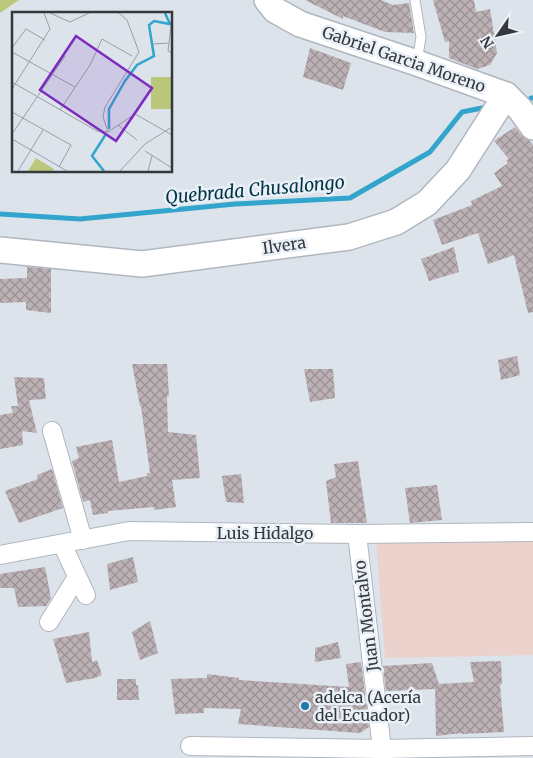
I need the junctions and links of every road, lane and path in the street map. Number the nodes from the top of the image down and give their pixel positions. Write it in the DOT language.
graph roads {
  1 [pos="267,0"];
  2 [pos="415,0"];
  3 [pos="417,63"];
  4 [pos="506,95"];
  5 [pos="533,127"];
  6 [pos="0,250"];
  7 [pos="52,431"];
  8 [pos="533,532"];
  9 [pos="357,534"];
  10 [pos="83,540"];
  11 [pos="62,544"];
  12 [pos="0,555"];
  13 [pos="78,577"];
  14 [pos="86,595"];
  15 [pos="49,622"];
  16 [pos="190,746"];
  17 [pos="533,746"];
  18 [pos="382,754"];
  1 -- 3 [label="street, Gabriel Garcia Moreno"];
  2 -- 3 [label="lane"];
  3 -- 4 [label="street, Gabriel Garcia Moreno"];
  4 -- 5 [label="street, Gabriel Garcia Moreno"];
  4 -- 6 [label="street, Ilvera"];
  7 -- 10 [label="street"];
  8 -- 9 [label="street, Luis Hidalgo"];
  9 -- 10 [label="street, Luis Hidalgo"];
  9 -- 18 [label="street, Juan Montalvo"];
  10 -- 11 [label="street, Luis Hidalgo"];
  11 -- 12 [label="street, Luis Hidalgo"];
  11 -- 13 [label="street"];
  13 -- 14 [label="street"];
  13 -- 15 [label="street"];
  16 -- 18 [label="street"];
  17 -- 18 [label="street"];
}
